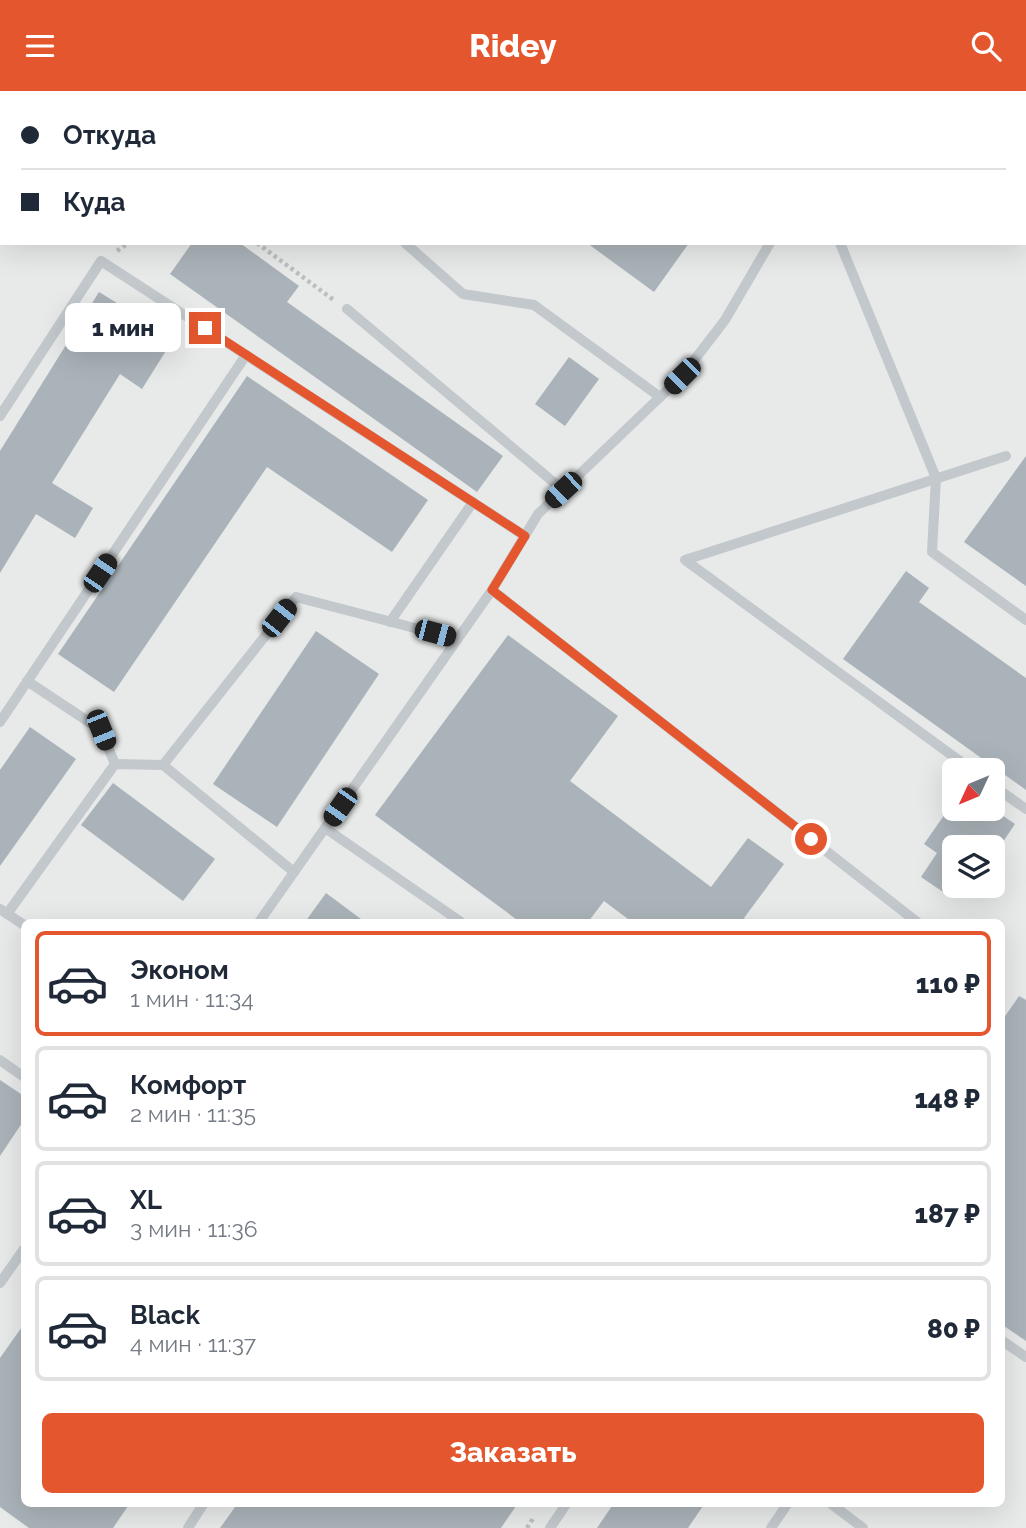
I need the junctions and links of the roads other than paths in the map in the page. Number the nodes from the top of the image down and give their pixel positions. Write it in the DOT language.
graph roads {
  1 [pos="407,245"];
  2 [pos="769,245"];
  3 [pos="841,245"];
  4 [pos="347,309"];
  5 [pos="246,355"];
  6 [pos="660,397"];
  7 [pos="0,416"];
  8 [pos="1006,456"];
  9 [pos="936,478"];
  10 [pos="563,490"];
  11 [pos="473,502"];
  12 [pos="525,536"];
  13 [pos="492,590"];
  14 [pos="1026,620"];
  15 [pos="390,622"];
  16 [pos="457,639"];
  17 [pos="27,681"];
  18 [pos="0,722"];
  19 [pos="956,758"];
  20 [pos="115,764"];
  21 [pos="163,765"];
  22 [pos="1005,794"];
  23 [pos="1026,809"];
  24 [pos="325,828"];
  25 [pos="294,872"];
  26 [pos="4,911"];
  27 [pos="260,919"];
  28 [pos="457,919"];
  29 [pos="913,919"];
  30 [pos="21,923"];
  31 [pos="0,1060"];
  32 [pos="21,1075"];
  33 [pos="21,1253"];
  34 [pos="0,1283"];
  35 [pos="1005,1343"];
  36 [pos="1026,1357"];
  37 [pos="201,1507"];
  38 [pos="564,1507"];
  39 [pos="785,1507"];
  40 [pos="835,1507"];
  41 [pos="188,1528"];
  42 [pos="550,1528"];
  43 [pos="771,1528"];
  44 [pos="863,1528"];
  1 -- 6 [label="lane"];
  2 -- 6 [label="lane"];
  3 -- 9 [label="lane"];
  4 -- 10 [label="lane"];
  5 -- 7 [label="lane"];
  5 -- 11 [label="lane"];
  5 -- 17 [label="lane"];
  6 -- 10 [label="lane"];
  8 -- 9 [label="lane"];
  9 -- 14 [label="lane"];
  9 -- 19 [label="lane"];
  10 -- 12 [label="lane"];
  11 -- 12 [label="lane"];
  11 -- 15 [label="lane"];
  12 -- 13 [label="lane"];
  13 -- 16 [label="lane"];
  13 -- 29 [label="lane"];
  15 -- 16 [label="lane"];
  15 -- 21 [label="lane"];
  16 -- 24 [label="lane"];
  17 -- 18 [label="lane"];
  17 -- 20 [label="lane"];
  20 -- 21 [label="lane"];
  20 -- 26 [label="lane"];
  21 -- 25 [label="lane"];
  22 -- 23 [label="lane"];
  24 -- 25 [label="lane"];
  24 -- 28 [label="lane"];
  25 -- 27 [label="lane"];
  26 -- 30 [label="lane"];
  31 -- 32 [label="lane"];
  33 -- 34 [label="lane"];
  35 -- 36 [label="lane"];
  37 -- 41 [label="lane"];
  38 -- 42 [label="lane"];
  39 -- 43 [label="lane"];
  40 -- 44 [label="lane"];
}
